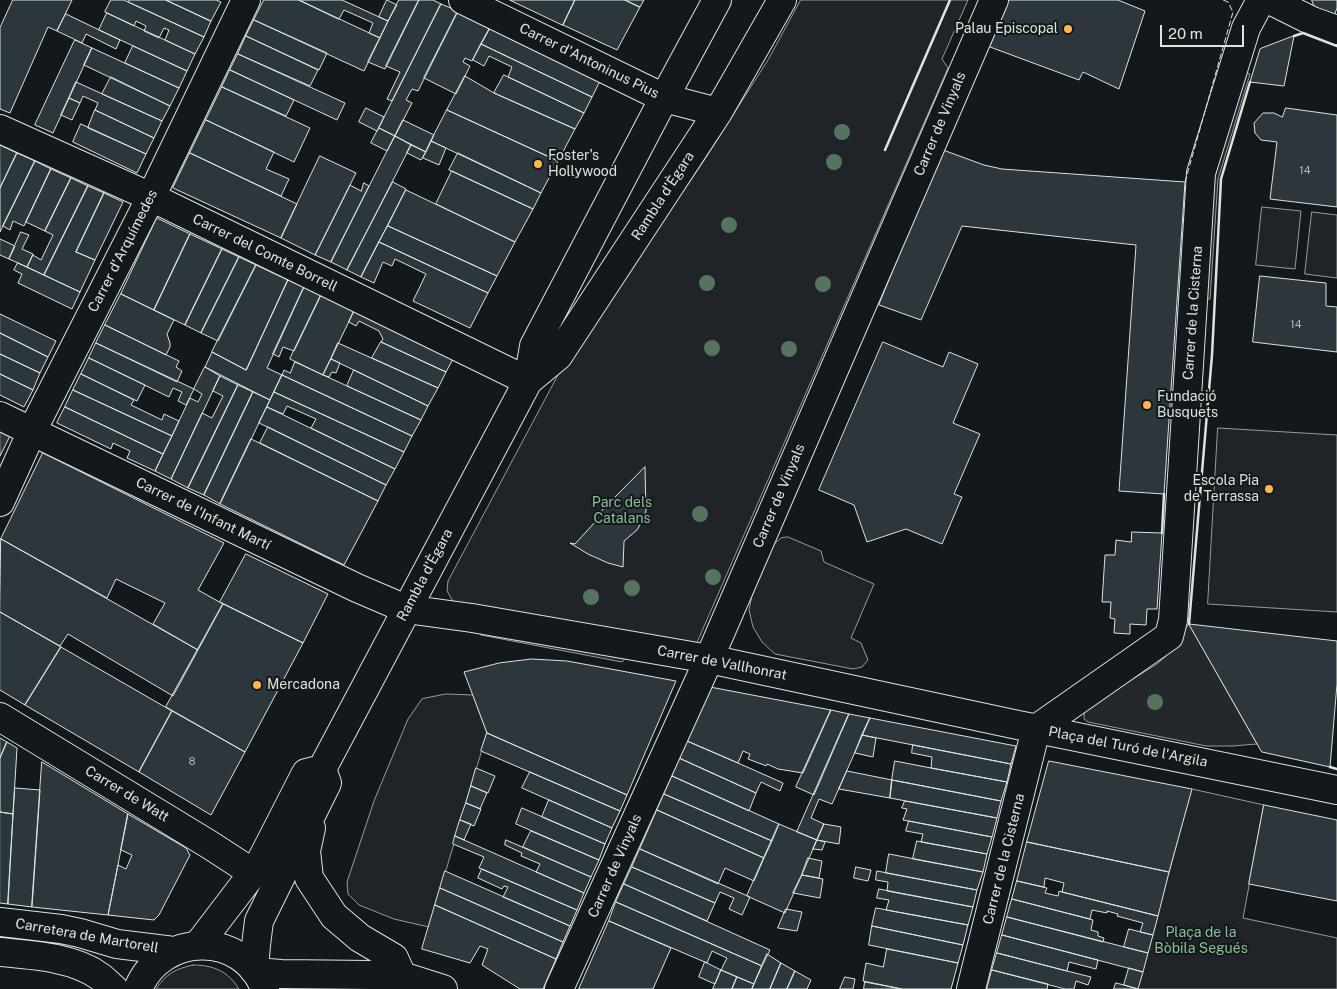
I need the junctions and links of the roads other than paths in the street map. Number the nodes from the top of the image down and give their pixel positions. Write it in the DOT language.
graph roads {
  1 [pos="246,0"];
  2 [pos="464,0"];
  3 [pos="717,0"];
  4 [pos="782,0"];
  5 [pos="994,0"];
  6 [pos="1261,0"];
  7 [pos="1270,0"];
  8 [pos="1337,30"];
  9 [pos="664,98"];
  10 [pos="718,112"];
  11 [pos="0,129"];
  12 [pos="151,197"];
  13 [pos="528,381"];
  14 [pos="0,416"];
  15 [pos="32,432"];
  16 [pos="0,502"];
  17 [pos="406,609"];
  18 [pos="1169,636"];
  19 [pos="708,659"];
  20 [pos="0,716"];
  21 [pos="1036,729"];
  22 [pos="322,769"];
  23 [pos="1337,790"];
  24 [pos="318,802"];
  25 [pos="253,873"];
  26 [pos="0,922"];
  27 [pos="186,948"];
  28 [pos="12,953"];
  29 [pos="402,976"];
  30 [pos="258,977"];
  31 [pos="114,989"];
  32 [pos="138,989"];
  33 [pos="443,989"];
  34 [pos="559,989"];
  35 [pos="971,989"];
  1 -- 12 [label="street, Carrer d'Arquímedes"];
  2 -- 9 [label="street, Carrer d'Antoninus Pius"];
  3 -- 9 [label="street, Rambla d'Ègara"];
  4 -- 10 [label="street, Rambla d'Ègara"];
  5 -- 19 [label="street, Carrer de Vinyals"];
  6 -- 18 [label="street, Carrer de la Cisterna"];
  7 -- 8 [label="street"];
  9 -- 10 [label="street, Carrer d'Antoninus Pius"];
  9 -- 13 [label="street, Rambla d'Ègara"];
  10 -- 13 [label="street, Rambla d'Ègara"];
  11 -- 12 [label="street, Carrer del Comte Borrell"];
  12 -- 13 [label="street, Carrer del Comte Borrell"];
  12 -- 15 [label="street, Carrer d'Arquímedes"];
  13 -- 17 [label="street, Rambla d'Ègara"];
  14 -- 15 [label="street, Carrer de l'Infant Martí"];
  15 -- 16 [label="street, Carrer d'Arquímedes"];
  15 -- 17 [label="street, Carrer de l'Infant Martí"];
  17 -- 19 [label="street, Carrer de Vallhonrat"];
  17 -- 22 [label="street, Rambla d'Ègara"];
  18 -- 21 [label="street, Plaça del Turó de l'Argila"];
  19 -- 21 [label="street, Carrer de Vallhonrat"];
  19 -- 34 [label="street, Carrer de Vinyals"];
  20 -- 25 [label="street, Carrer de Watt"];
  21 -- 23 [label="street, Plaça del Turó de l'Argila"];
  21 -- 35 [label="street, Carrer de la Cisterna"];
  22 -- 24 [label="street, Rambla d'Ègara"];
  22 -- 25 [label="street"];
  24 -- 29 [label="street"];
  24 -- 30 [label="street, Rambla d'Ègara"];
  25 -- 27 [label="street"];
  26 -- 27 [label="street, Carretera de Martorell"];
  27 -- 30 [label="street, Carretera de Martorell"];
  27 -- 32 [label="street"];
  28 -- 31 [label="street, Carretera de Martorell"];
  29 -- 30 [label="street"];
  29 -- 33 [label="street"];
}
